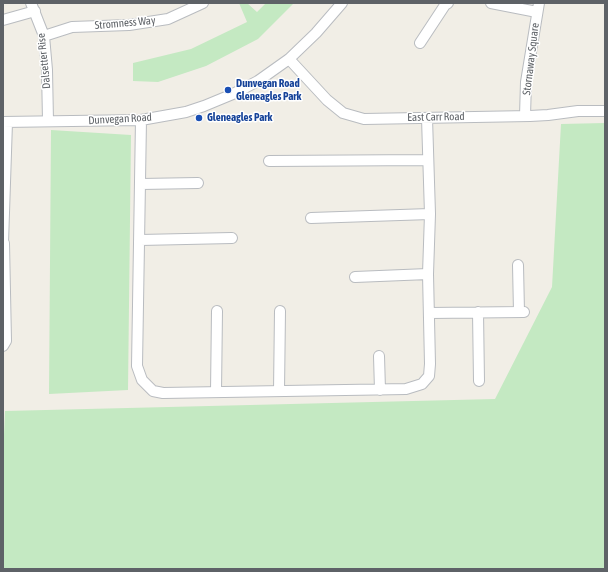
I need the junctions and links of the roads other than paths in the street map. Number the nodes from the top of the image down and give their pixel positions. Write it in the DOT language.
graph roads {
  1 [pos="204,3"];
  2 [pos="342,3"];
  3 [pos="448,3"];
  4 [pos="491,3"];
  5 [pos="33,7"];
  6 [pos="538,7"];
  7 [pos="3,20"];
  8 [pos="44,36"];
  9 [pos="426,40"];
  10 [pos="290,59"];
  11 [pos="605,111"];
  12 [pos="526,116"];
  13 [pos="427,118"];
  14 [pos="141,120"];
  15 [pos="48,121"];
  16 [pos="5,122"];
  17 [pos="428,160"];
  18 [pos="269,161"];
  19 [pos="198,183"];
  20 [pos="141,184"];
  21 [pos="430,214"];
  22 [pos="311,218"];
  23 [pos="232,238"];
  24 [pos="140,240"];
  25 [pos="3,243"];
  26 [pos="518,265"];
  27 [pos="428,274"];
  28 [pos="355,277"];
  29 [pos="217,311"];
  30 [pos="280,312"];
  31 [pos="478,312"];
  32 [pos="429,313"];
  33 [pos="3,346"];
  34 [pos="380,356"];
  35 [pos="479,381"];
  36 [pos="380,390"];
  37 [pos="279,391"];
  38 [pos="216,392"];
  1 -- 8 [label="street, Stromness Way"];
  2 -- 10 [label="street, Dunvegan Road"];
  3 -- 9 [label="street"];
  4 -- 6 [label="street"];
  5 -- 7 [label="street"];
  5 -- 8 [label="street, Dalsetter Rise"];
  6 -- 12 [label="street, Stornaway Square"];
  8 -- 15 [label="street, Dalsetter Rise"];
  10 -- 13 [label="street, East Carr Road"];
  10 -- 14 [label="street, Dunvegan Road"];
  11 -- 12 [label="street, East Carr Road"];
  12 -- 13 [label="street, East Carr Road"];
  13 -- 17 [label="street"];
  14 -- 15 [label="street, Dunvegan Road"];
  14 -- 20 [label="street"];
  15 -- 16 [label="street, Dunvegan Road"];
  16 -- 25 [label="street"];
  17 -- 18 [label="street"];
  17 -- 21 [label="street"];
  19 -- 20 [label="street"];
  20 -- 24 [label="street"];
  21 -- 22 [label="street"];
  21 -- 27 [label="street"];
  23 -- 24 [label="street"];
  24 -- 38 [label="street"];
  25 -- 33 [label="street"];
  26 -- 31 [label="street"];
  27 -- 28 [label="street"];
  27 -- 32 [label="street"];
  29 -- 38 [label="street"];
  30 -- 37 [label="street"];
  31 -- 32 [label="street"];
  31 -- 35 [label="street"];
  32 -- 36 [label="street"];
  34 -- 36 [label="street"];
  36 -- 37 [label="street"];
  37 -- 38 [label="street"];
}
